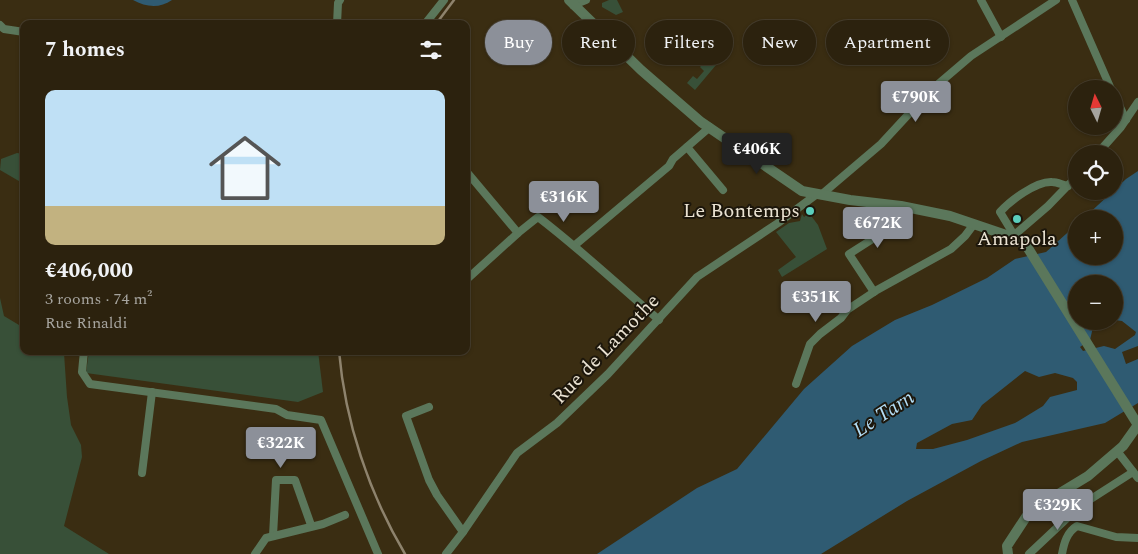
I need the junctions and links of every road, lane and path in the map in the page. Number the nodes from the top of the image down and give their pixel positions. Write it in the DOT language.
graph roads {
  1 [pos="340,0"];
  2 [pos="444,0"];
  3 [pos="586,0"];
  4 [pos="981,0"];
  5 [pos="1056,0"];
  6 [pos="1072,0"];
  7 [pos="571,2"];
  8 [pos="337,20"];
  9 [pos="428,20"];
  10 [pos="0,25"];
  11 [pos="20,31"];
  12 [pos="1001,37"];
  13 [pos="1108,80"];
  14 [pos="1138,102"];
  15 [pos="1123,114"];
  16 [pos="1126,120"];
  17 [pos="710,127"];
  18 [pos="1105,145"];
  19 [pos="687,147"];
  20 [pos="470,176"];
  21 [pos="1068,186"];
  22 [pos="723,190"];
  23 [pos="819,194"];
  24 [pos="901,206"];
  25 [pos="974,224"];
  26 [pos="518,233"];
  27 [pos="1014,236"];
  28 [pos="575,245"];
  29 [pos="470,276"];
  30 [pos="874,292"];
  31 [pos="659,320"];
  32 [pos="84,355"];
  33 [pos="796,384"];
  34 [pos="152,392"];
  35 [pos="429,408"];
  36 [pos="1136,423"];
  37 [pos="1117,451"];
  38 [pos="142,473"];
  39 [pos="1135,475"];
  40 [pos="345,515"];
  41 [pos="311,526"];
  42 [pos="463,532"];
  43 [pos="273,536"];
  44 [pos="1138,538"];
  45 [pos="255,554"];
  46 [pos="378,554"];
  47 [pos="446,554"];
  48 [pos="1008,554"];
  49 [pos="1029,554"];
  50 [pos="1062,554"];
  1 -- 8 [label="street"];
  2 -- 9 [label="street"];
  3 -- 7 [label="street"];
  4 -- 12 [label="street"];
  5 -- 12 [label="street, Rue de Lamothe"];
  6 -- 13 [label="street"];
  7 -- 17 [label="street"];
  10 -- 11 [label="street"];
  12 -- 23 [label="street, Rue de Lamothe"];
  14 -- 16 [label="street"];
  15 -- 16 [label="street"];
  16 -- 18 [label="street"];
  17 -- 19 [label="street"];
  17 -- 23 [label="street"];
  19 -- 22 [label="street"];
  19 -- 28 [label="street"];
  20 -- 26 [label="street"];
  21 -- 27 [label="street"];
  21 -- 27 [label="street"];
  23 -- 24 [label="street"];
  23 -- 31 [label="street, Rue de Lamothe"];
  24 -- 25 [label="street"];
  24 -- 30 [label="street"];
  25 -- 27 [label="street"];
  25 -- 30 [label="street"];
  26 -- 28 [label="street"];
  26 -- 29 [label="street"];
  27 -- 36 [label="street"];
  28 -- 31 [label="street"];
  30 -- 33 [label="street"];
  31 -- 42 [label="street, Rue de Lamothe"];
  32 -- 34 [label="street"];
  34 -- 38 [label="street"];
  34 -- 46 [label="street"];
  35 -- 42 [label="street"];
  36 -- 37 [label="street"];
  37 -- 39 [label="street"];
  37 -- 48 [label="street"];
  39 -- 49 [label="street"];
  40 -- 41 [label="street"];
  41 -- 43 [label="street"];
  41 -- 43 [label="street"];
  42 -- 47 [label="street, Rue de Lamothe"];
  43 -- 45 [label="street"];
  44 -- 50 [label="street"];
}
